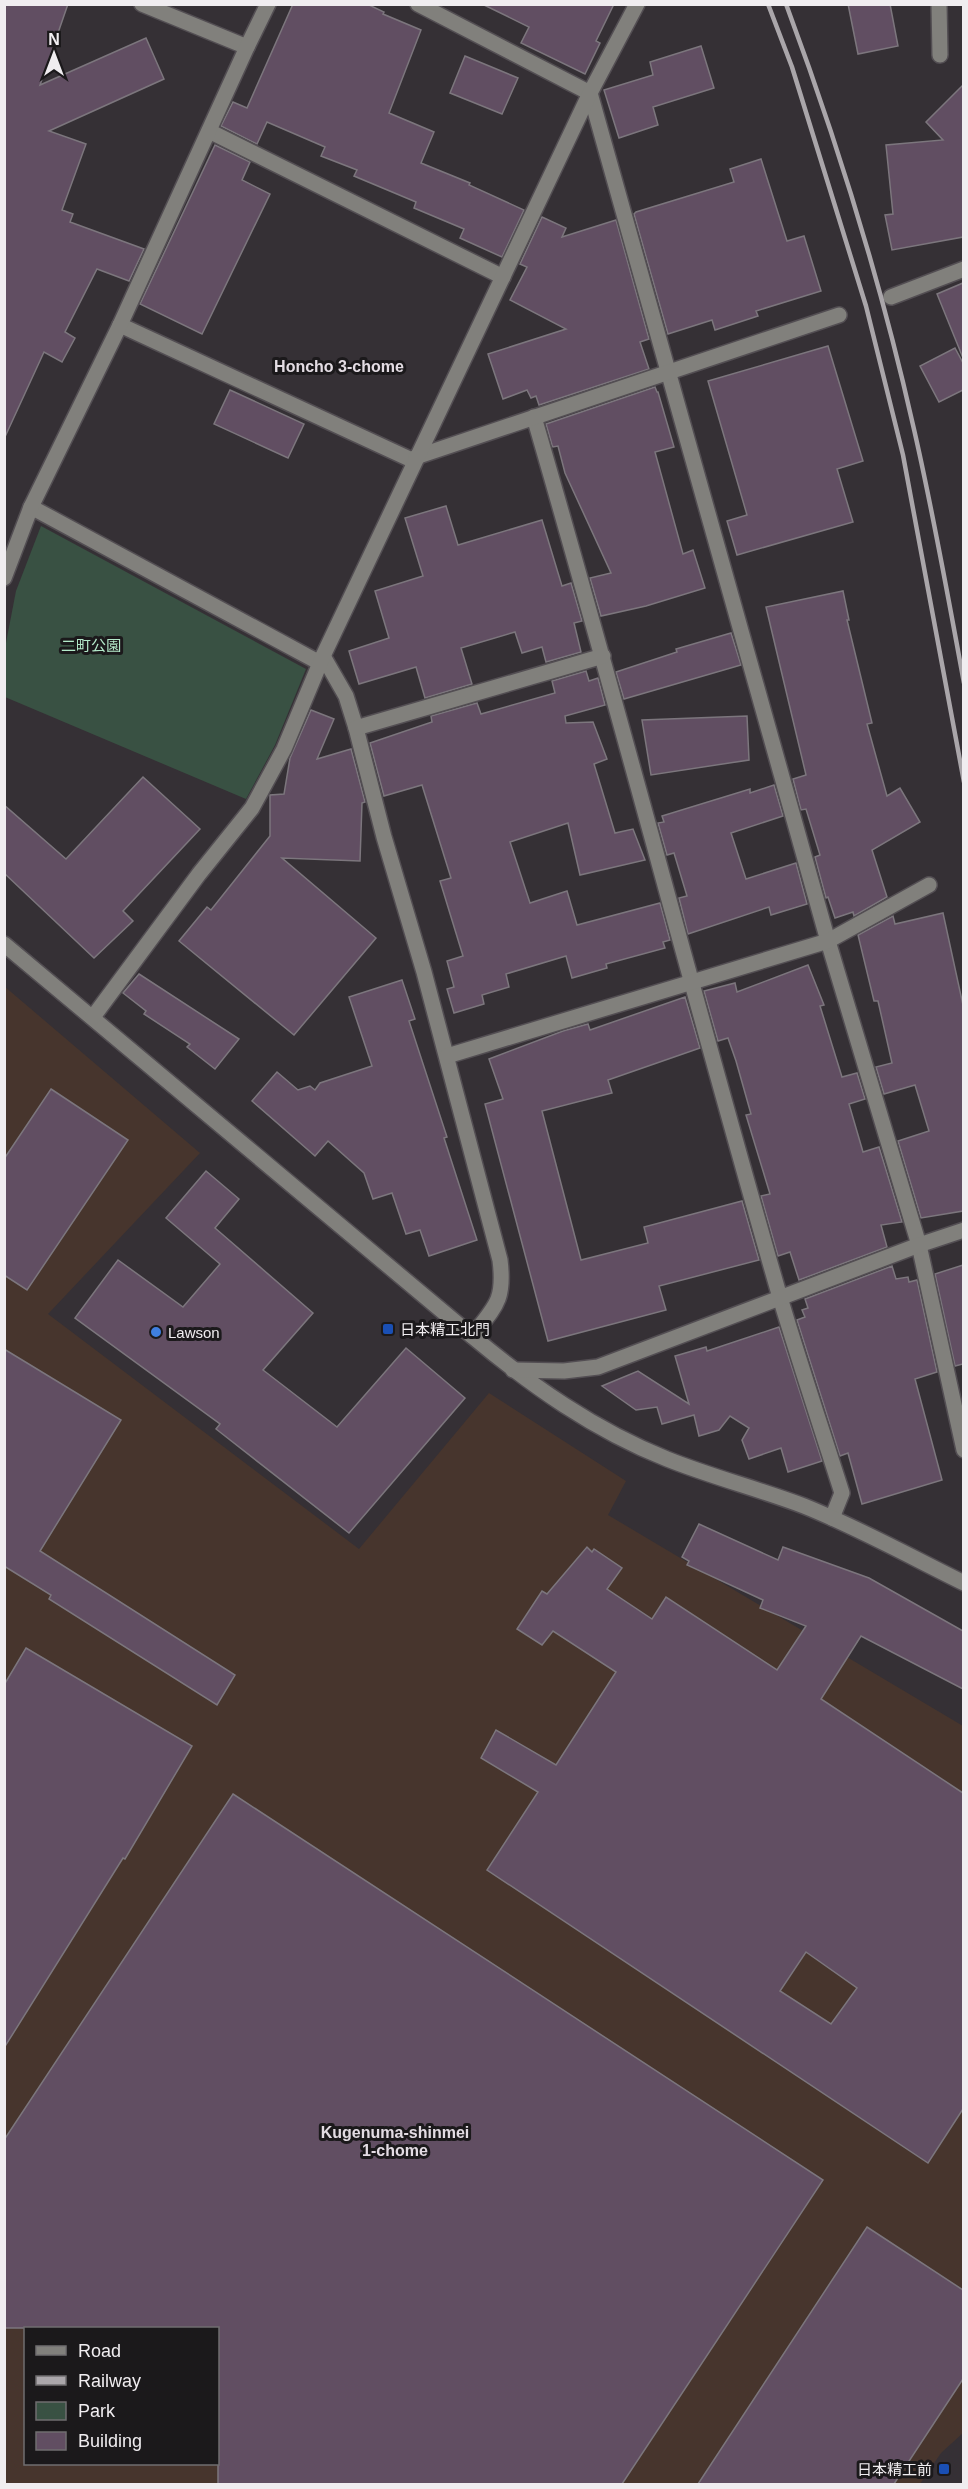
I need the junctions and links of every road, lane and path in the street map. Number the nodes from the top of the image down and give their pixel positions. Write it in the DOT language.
graph roads {
  1 [pos="142,4"];
  2 [pos="268,4"];
  3 [pos="418,4"];
  4 [pos="637,4"];
  5 [pos="939,4"];
  6 [pos="247,47"];
  7 [pos="940,55"];
  8 [pos="590,93"];
  9 [pos="208,131"];
  10 [pos="963,269"];
  11 [pos="503,278"];
  12 [pos="891,297"];
  13 [pos="839,315"];
  14 [pos="120,325"];
  15 [pos="667,374"];
  16 [pos="534,417"];
  17 [pos="415,459"];
  18 [pos="31,507"];
  19 [pos="4,578"];
  20 [pos="603,656"];
  21 [pos="321,660"];
  22 [pos="356,728"];
  23 [pos="929,885"];
  24 [pos="828,941"];
  25 [pos="4,944"];
  26 [pos="692,984"];
  27 [pos="93,1017"];
  28 [pos="447,1056"];
  29 [pos="963,1230"];
  30 [pos="919,1245"];
  31 [pos="780,1297"];
  32 [pos="472,1336"];
  33 [pos="513,1370"];
  34 [pos="963,1449"];
  35 [pos="832,1518"];
  36 [pos="963,1583"];
  1 -- 6 [label="street"];
  2 -- 6 [label="street"];
  3 -- 8 [label="street"];
  4 -- 8 [label="street"];
  5 -- 7 [label="street"];
  6 -- 9 [label="street"];
  8 -- 11 [label="street"];
  8 -- 15 [label="street"];
  9 -- 11 [label="street"];
  9 -- 14 [label="street"];
  10 -- 12 [label="street"];
  11 -- 17 [label="street"];
  13 -- 15 [label="street"];
  14 -- 17 [label="street"];
  14 -- 18 [label="street"];
  15 -- 16 [label="street"];
  15 -- 24 [label="street"];
  16 -- 17 [label="street"];
  16 -- 20 [label="street"];
  17 -- 21 [label="street"];
  18 -- 19 [label="street"];
  18 -- 21 [label="street"];
  20 -- 22 [label="street"];
  20 -- 26 [label="street"];
  21 -- 22 [label="street"];
  21 -- 27 [label="street"];
  22 -- 28 [label="street"];
  23 -- 24 [label="street"];
  24 -- 26 [label="street"];
  24 -- 30 [label="street"];
  25 -- 27 [label="street"];
  26 -- 28 [label="street"];
  26 -- 31 [label="street"];
  27 -- 32 [label="street"];
  28 -- 32 [label="street"];
  29 -- 30 [label="street"];
  30 -- 31 [label="street"];
  30 -- 34 [label="street"];
  31 -- 33 [label="street"];
  31 -- 35 [label="street"];
  32 -- 33 [label="street"];
  33 -- 35 [label="street"];
  35 -- 36 [label="street"];
}
